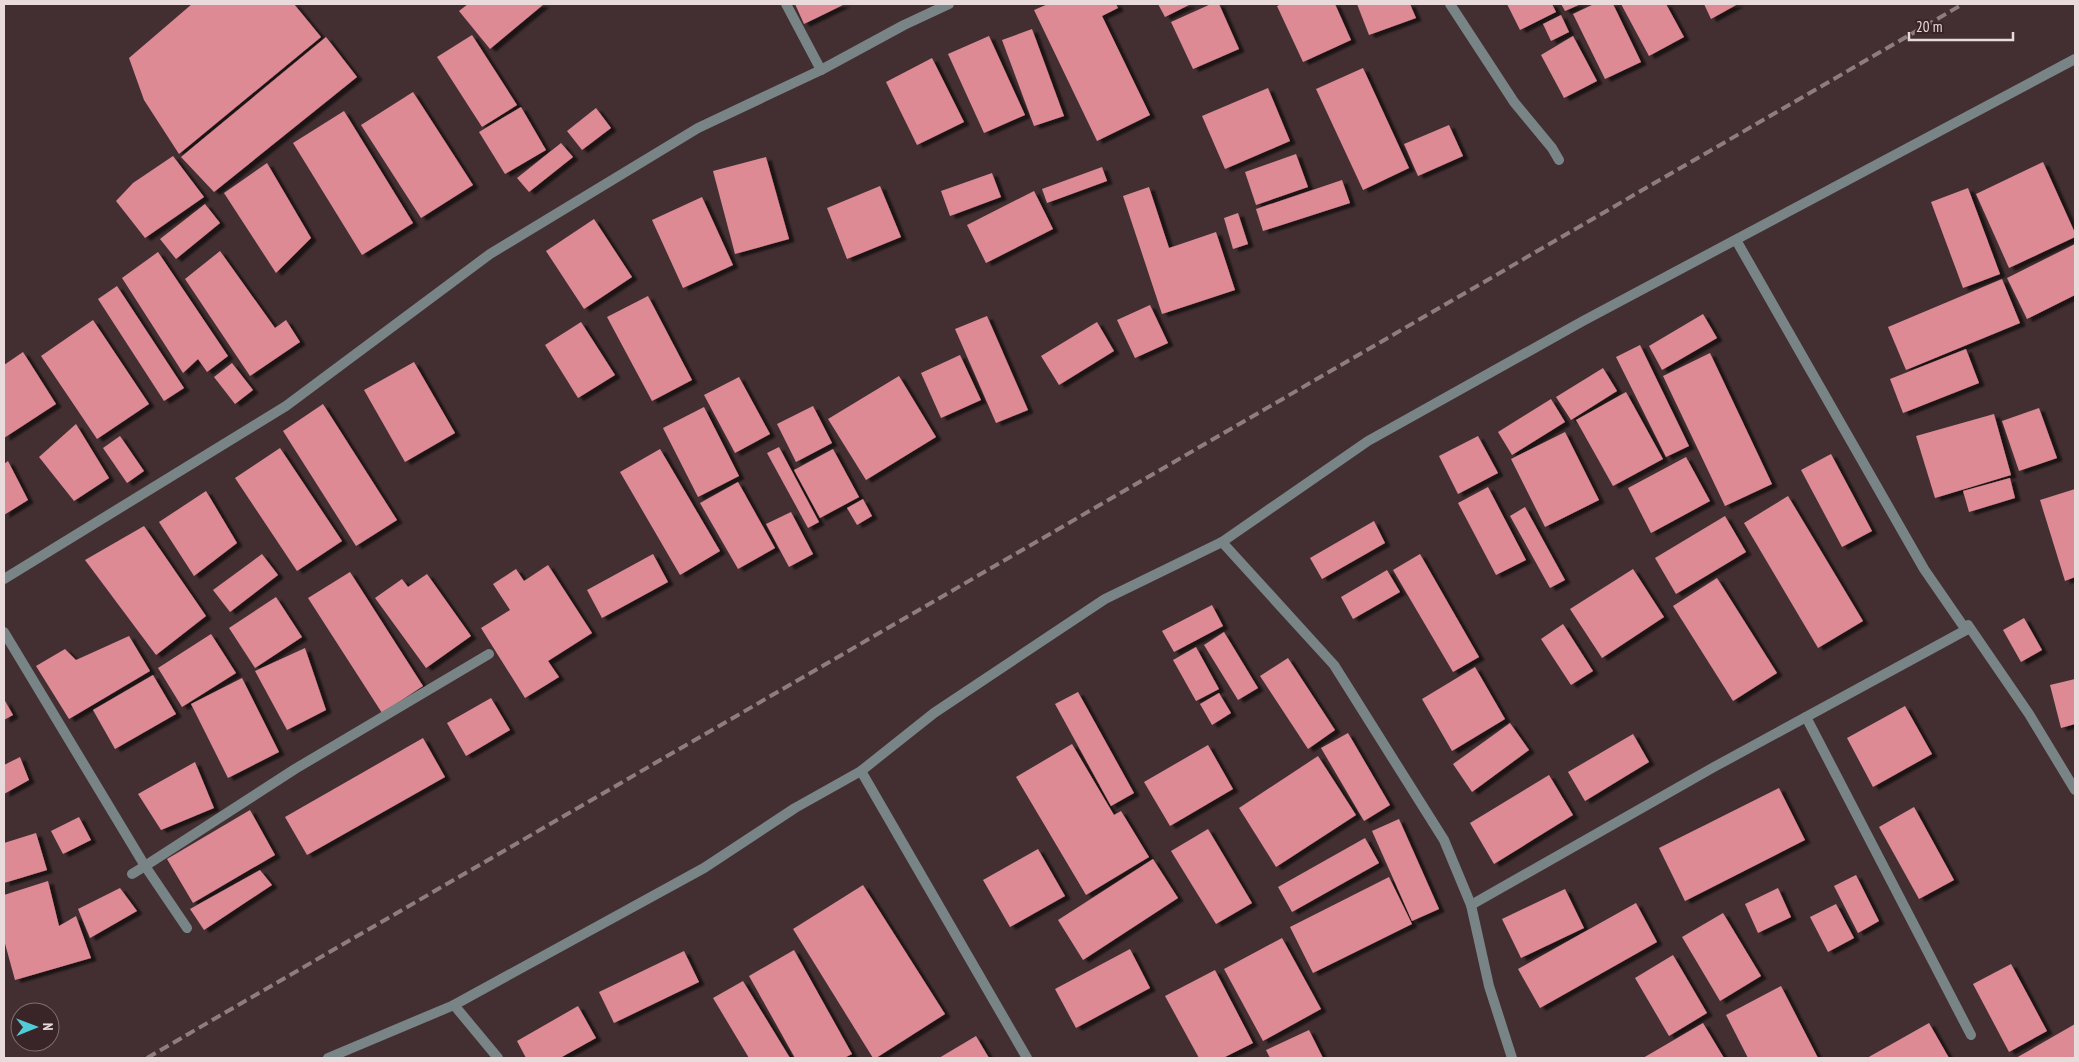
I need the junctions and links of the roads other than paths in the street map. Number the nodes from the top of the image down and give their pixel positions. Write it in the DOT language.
graph roads {
  1 [pos="786,4"];
  2 [pos="949,4"];
  3 [pos="1450,4"];
  4 [pos="2075,59"];
  5 [pos="821,70"];
  6 [pos="1558,160"];
  7 [pos="1736,240"];
  8 [pos="1222,542"];
  9 [pos="4,579"];
  10 [pos="1966,630"];
  11 [pos="4,632"];
  12 [pos="489,654"];
  13 [pos="1806,717"];
  14 [pos="861,771"];
  15 [pos="2075,790"];
  16 [pos="145,866"];
  17 [pos="132,874"];
  18 [pos="1471,904"];
  19 [pos="187,928"];
  20 [pos="454,1005"];
  21 [pos="1971,1035"];
  22 [pos="328,1058"];
  23 [pos="498,1058"];
  24 [pos="1027,1058"];
  25 [pos="1512,1058"];
  1 -- 5 [label="street"];
  2 -- 5 [label="street"];
  3 -- 6 [label="street"];
  4 -- 7 [label="street"];
  5 -- 9 [label="street"];
  7 -- 8 [label="street"];
  7 -- 10 [label="street"];
  8 -- 14 [label="street"];
  8 -- 18 [label="street"];
  10 -- 13 [label="street"];
  10 -- 15 [label="street"];
  11 -- 16 [label="street"];
  12 -- 16 [label="street"];
  13 -- 18 [label="street"];
  13 -- 21 [label="street"];
  14 -- 20 [label="street"];
  14 -- 24 [label="street"];
  16 -- 17 [label="street"];
  16 -- 19 [label="street"];
  18 -- 25 [label="street"];
  20 -- 22 [label="street"];
  20 -- 23 [label="street"];
}
